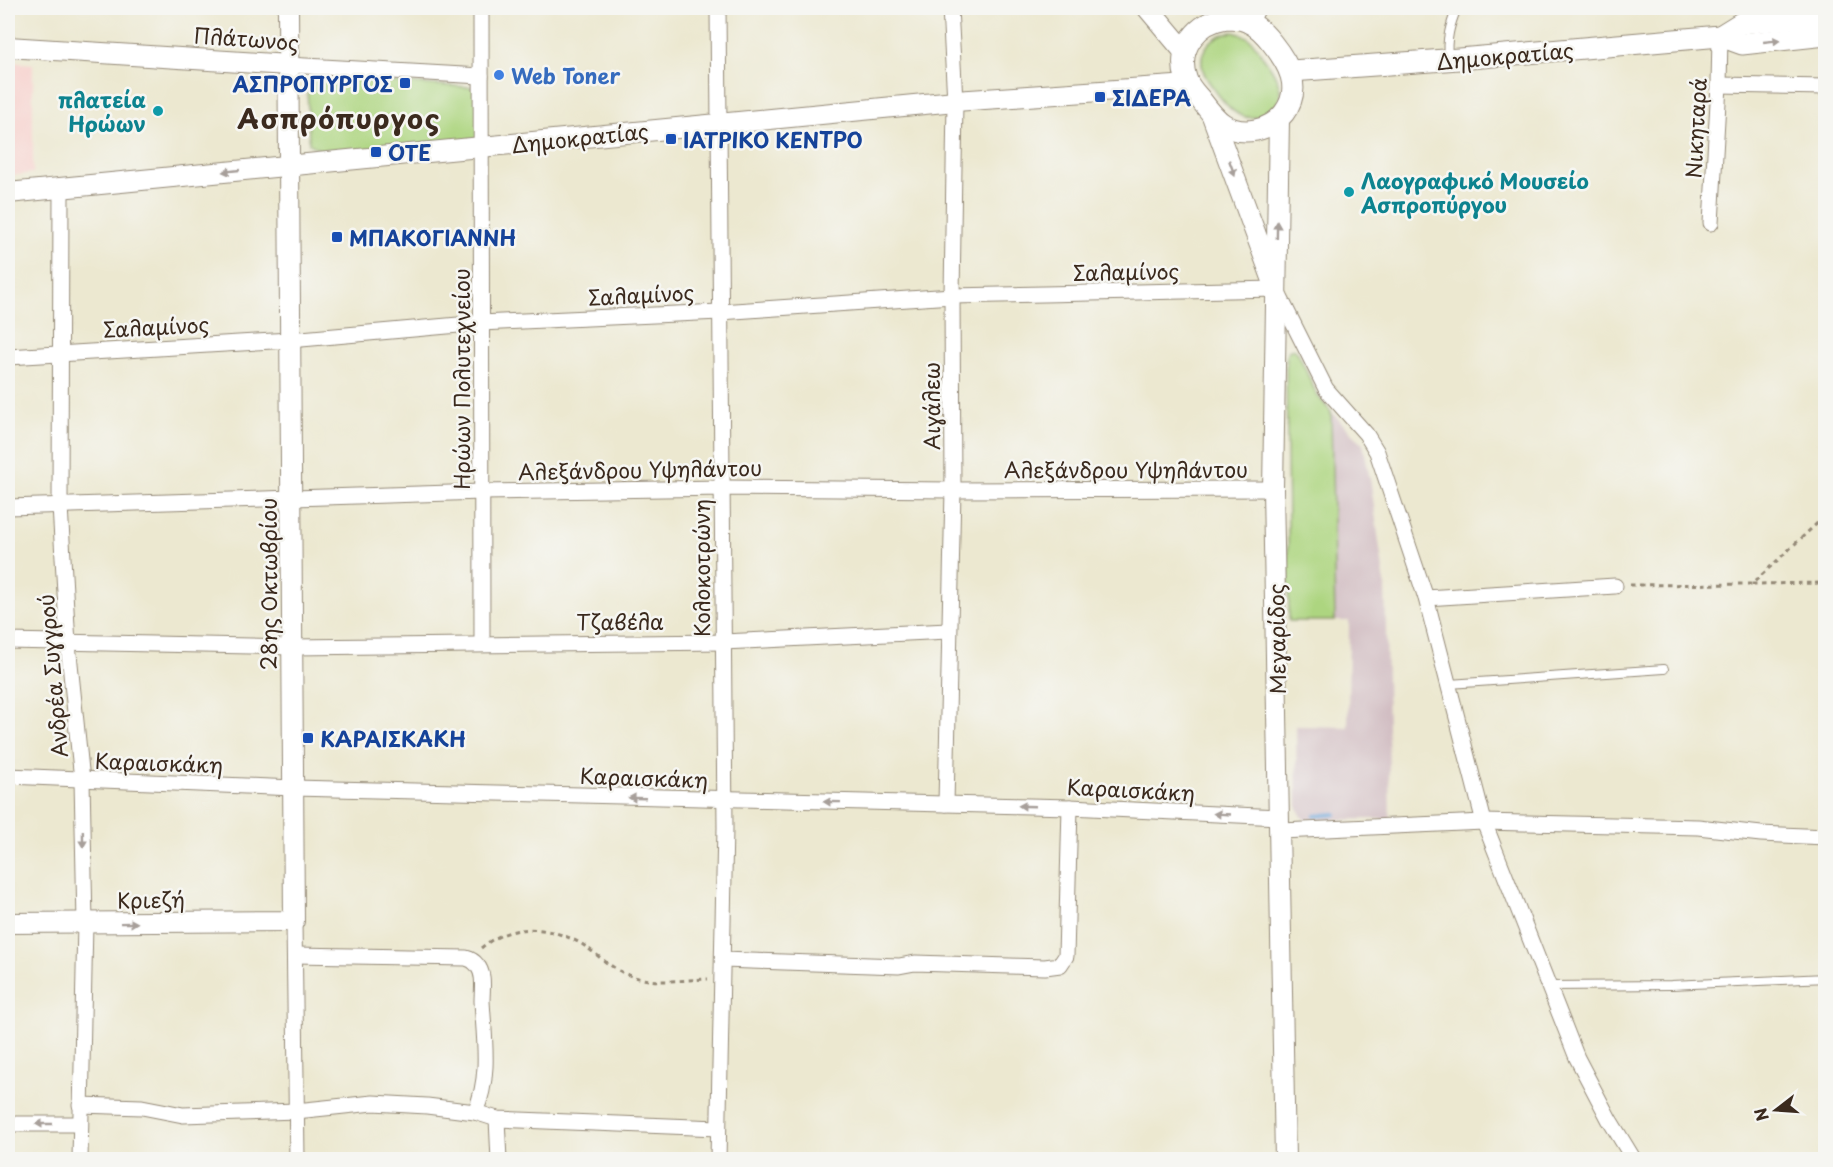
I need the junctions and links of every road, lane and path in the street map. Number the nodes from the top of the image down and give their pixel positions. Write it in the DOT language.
graph roads {
  1 [pos="288,8"];
  2 [pos="481,8"];
  3 [pos="718,8"];
  4 [pos="951,8"];
  5 [pos="1148,8"];
  6 [pos="1457,8"];
  7 [pos="1251,14"];
  8 [pos="1826,15"];
  9 [pos="1826,35"];
  10 [pos="1720,36"];
  11 [pos="8,46"];
  12 [pos="1185,52"];
  13 [pos="1448,60"];
  14 [pos="288,66"];
  15 [pos="1291,71"];
  16 [pos="481,76"];
  17 [pos="1719,85"];
  18 [pos="1189,86"];
  19 [pos="1826,87"];
  20 [pos="955,101"];
  21 [pos="1211,113"];
  22 [pos="1278,119"];
  23 [pos="719,124"];
  24 [pos="481,147"];
  25 [pos="289,166"];
  26 [pos="61,188"];
  27 [pos="8,193"];
  28 [pos="1711,223"];
  29 [pos="1276,289"];
  30 [pos="952,296"];
  31 [pos="720,312"];
  32 [pos="481,323"];
  33 [pos="290,340"];
  34 [pos="61,353"];
  35 [pos="8,357"];
  36 [pos="722,488"];
  37 [pos="1273,489"];
  38 [pos="953,490"];
  39 [pos="482,492"];
  40 [pos="292,499"];
  41 [pos="60,506"];
  42 [pos="8,507"];
  43 [pos="1826,515"];
  44 [pos="1826,583"];
  45 [pos="1752,584"];
  46 [pos="1615,586"];
  47 [pos="1426,598"];
  48 [pos="948,631"];
  49 [pos="8,641"];
  50 [pos="723,642"];
  51 [pos="482,643"];
  52 [pos="68,644"];
  53 [pos="293,647"];
  54 [pos="1664,669"];
  55 [pos="1449,684"];
  56 [pos="8,776"];
  57 [pos="82,780"];
  58 [pos="294,788"];
  59 [pos="724,800"];
  60 [pos="946,804"];
  61 [pos="1070,807"];
  62 [pos="1484,822"];
  63 [pos="1281,824"];
  64 [pos="1826,837"];
  65 [pos="294,921"];
  66 [pos="8,923"];
  67 [pos="85,923"];
  68 [pos="295,955"];
  69 [pos="466,958"];
  70 [pos="723,960"];
  71 [pos="722,978"];
  72 [pos="1826,978"];
  73 [pos="1548,986"];
  74 [pos="80,1105"];
  75 [pos="296,1111"];
  76 [pos="475,1112"];
  77 [pos="497,1119"];
  78 [pos="8,1124"];
  79 [pos="80,1124"];
  80 [pos="718,1128"];
  81 [pos="80,1160"];
  82 [pos="297,1160"];
  83 [pos="499,1160"];
  84 [pos="718,1160"];
  85 [pos="1285,1160"];
  86 [pos="1634,1160"];
  1 -- 14 [label="street, 28ης Οκτωβρίου"];
  2 -- 16 [label="street, Ηρώων Πολυτεχνείου"];
  3 -- 23 [label="street, Κολοκοτρώνη"];
  4 -- 20 [label="street, Αιγάλεω"];
  5 -- 12 [label="main road"];
  6 -- 13 [label="lane"];
  7 -- 12 [label="main road"];
  7 -- 15 [label="main road"];
  8 -- 10 [label="main road, Δημοκρατίας"];
  10 -- 9 [label="main road, Δημοκρατίας, one-way"];
  10 -- 13 [label="main road, Δημοκρατίας"];
  10 -- 17 [label="street, Νικηταρά"];
  11 -- 14 [label="street, Πλάτωνος"];
  12 -- 18 [label="main road"];
  13 -- 15 [label="main road, Δημοκρατίας"];
  14 -- 16 [label="street, Πλάτωνος"];
  14 -- 25 [label="street, 28ης Οκτωβρίου"];
  15 -- 22 [label="main road"];
  16 -- 24 [label="street, Ηρώων Πολυτεχνείου"];
  17 -- 19 [label="street"];
  17 -- 28 [label="street, Νικηταρά"];
  18 -- 20 [label="street, Δημοκρατίας"];
  18 -- 21 [label="main road"];
  20 -- 23 [label="street, Δημοκρατίας"];
  20 -- 30 [label="street, Αιγάλεω"];
  21 -- 22 [label="main road"];
  21 -- 29 [label="street, one-way"];
  29 -- 22 [label="street, Μεγαρίδος, one-way"];
  23 -- 24 [label="street, Δημοκρατίας"];
  23 -- 31 [label="street, Κολοκοτρώνη"];
  24 -- 25 [label="street, Δημοκρατίας"];
  24 -- 32 [label="street, Ηρώων Πολυτεχνείου"];
  25 -- 26 [label="street, Δημοκρατίας, one-way"];
  25 -- 33 [label="street, 28ης Οκτωβρίου"];
  26 -- 27 [label="street, Δημοκρατίας"];
  26 -- 34 [label="street, Ανδρέα Συγγρού"];
  29 -- 30 [label="street, Σαλαμίνος"];
  29 -- 37 [label="street, Μεγαρίδος"];
  29 -- 47 [label="street"];
  30 -- 31 [label="street, Σαλαμίνος"];
  30 -- 38 [label="street, Αιγάλεω"];
  31 -- 32 [label="street, Σαλαμίνος"];
  31 -- 36 [label="street, Κολοκοτρώνη"];
  32 -- 33 [label="street, Σαλαμίνος"];
  32 -- 39 [label="street, Ηρώων Πολυτεχνείου"];
  33 -- 34 [label="street, Σαλαμίνος"];
  33 -- 40 [label="street, 28ης Οκτωβρίου"];
  34 -- 35 [label="street, Σαλαμίνος"];
  34 -- 41 [label="street, Ανδρέα Συγγρού"];
  36 -- 38 [label="street, Αλεξάνδρου Υψηλάντου"];
  36 -- 39 [label="street, Αλεξάνδρου Υψηλάντου"];
  36 -- 50 [label="street, Κολοκοτρώνη"];
  37 -- 38 [label="street, Αλεξάνδρου Υψηλάντου"];
  37 -- 63 [label="street, Μεγαρίδος"];
  38 -- 48 [label="street, Αιγάλεω"];
  39 -- 40 [label="street, Αλεξάνδρου Υψηλάντου"];
  39 -- 51 [label="street, Ηρώων Πολυτεχνείου"];
  40 -- 41 [label="street, Αλεξάνδρου Υψηλάντου"];
  40 -- 53 [label="street, 28ης Οκτωβρίου"];
  41 -- 42 [label="street, Αλεξάνδρου Υψηλάντου"];
  41 -- 52 [label="street, Ανδρέα Συγγρού"];
  43 -- 45 [label="path"];
  44 -- 45 [label="path"];
  45 -- 46 [label="path"];
  46 -- 47 [label="street"];
  47 -- 55 [label="street"];
  48 -- 50 [label="street, Τζαβέλα"];
  48 -- 60 [label="street, Αιγάλεω"];
  49 -- 52 [label="street, Τζαβέλα"];
  50 -- 51 [label="street, Τζαβέλα"];
  50 -- 59 [label="street, Κολοκοτρώνη"];
  51 -- 53 [label="street, Τζαβέλα"];
  52 -- 53 [label="street, Τζαβέλα"];
  52 -- 57 [label="street, Ανδρέα Συγγρού"];
  53 -- 58 [label="street, 28ης Οκτωβρίου"];
  54 -- 55 [label="lane"];
  55 -- 62 [label="street"];
  56 -- 57 [label="street, Καραισκάκη"];
  57 -- 58 [label="street, Καραισκάκη"];
  57 -- 67 [label="street, Ανδρέα Συγγρού, one-way"];
  59 -- 58 [label="street, Καραισκάκη, one-way"];
  58 -- 65 [label="street, 28ης Οκτωβρίου"];
  60 -- 59 [label="street, Καραισκάκη, one-way"];
  59 -- 70 [label="street, Κολοκοτρώνη"];
  61 -- 60 [label="street, Καραισκάκη, one-way"];
  63 -- 61 [label="street, Καραισκάκη, one-way"];
  61 -- 70 [label="street"];
  62 -- 63 [label="street, Καραισκάκη"];
  62 -- 64 [label="street, Καραισκάκη"];
  62 -- 73 [label="street"];
  63 -- 85 [label="street, Μεγαρίδος"];
  67 -- 65 [label="street, Κριεζή, one-way"];
  65 -- 68 [label="street, 28ης Οκτωβρίου"];
  66 -- 67 [label="street, Κριεζή"];
  67 -- 74 [label="street, Ανδρέα Συγγρού"];
  68 -- 69 [label="street"];
  68 -- 75 [label="street, 28ης Οκτωβρίου"];
  69 -- 71 [label="path"];
  69 -- 76 [label="street"];
  70 -- 71 [label="street, Κολοκοτρώνη"];
  71 -- 80 [label="street, Κολοκοτρώνη"];
  72 -- 73 [label="lane"];
  73 -- 86 [label="street"];
  74 -- 75 [label="street"];
  74 -- 79 [label="street, Ανδρέα Συγγρού"];
  75 -- 76 [label="street"];
  75 -- 82 [label="street, 28ης Οκτωβρίου"];
  76 -- 77 [label="street"];
  77 -- 80 [label="street"];
  77 -- 83 [label="street"];
  79 -- 78 [label="street, one-way"];
  79 -- 81 [label="street, Ανδρέα Συγγρού"];
  80 -- 84 [label="street, Κολοκοτρώνη"];
}
